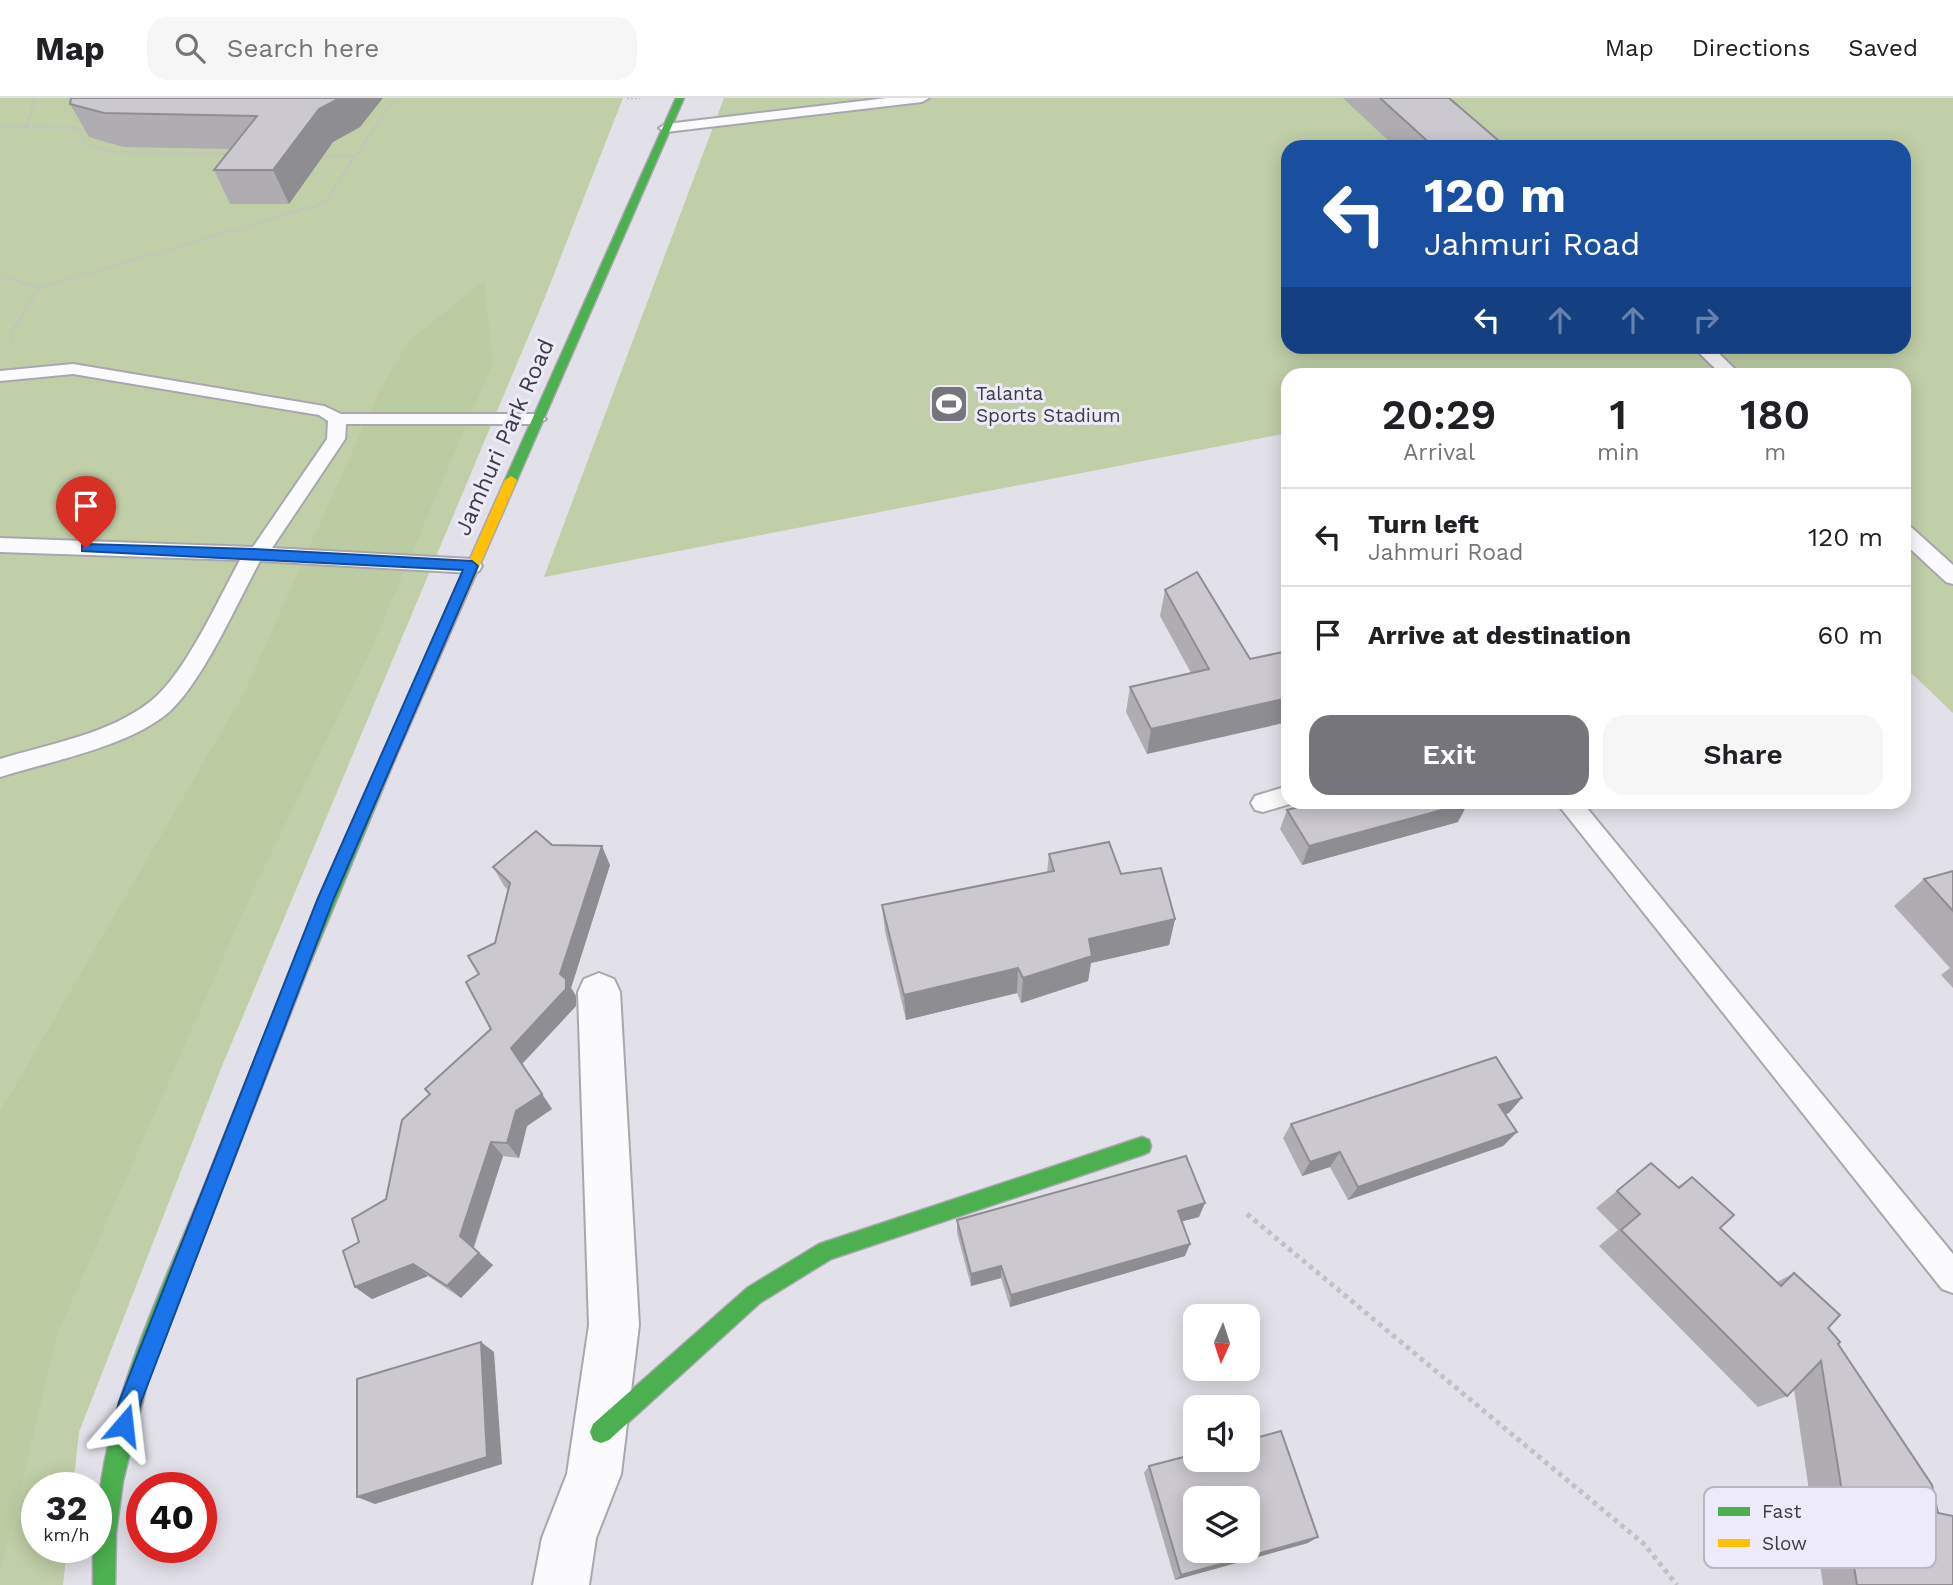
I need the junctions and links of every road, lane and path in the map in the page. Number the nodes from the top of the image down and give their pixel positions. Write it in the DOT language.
graph roads {
  1 [pos="35,98"];
  2 [pos="396,98"];
  3 [pos="683,98"];
  4 [pos="922,98"];
  5 [pos="0,127"];
  6 [pos="26,128"];
  7 [pos="666,128"];
  8 [pos="232,154"];
  9 [pos="313,156"];
  10 [pos="354,157"];
  11 [pos="0,276"];
  12 [pos="1709,354"];
  13 [pos="1724,368"];
  14 [pos="0,376"];
  15 [pos="337,419"];
  16 [pos="537,419"];
  17 [pos="1911,538"];
  18 [pos="0,545"];
  19 [pos="256,553"];
  20 [pos="472,566"];
  21 [pos="1953,577"];
  22 [pos="0,768"];
  23 [pos="1281,797"];
  24 [pos="1263,803"];
  25 [pos="1574,809"];
  26 [pos="599,992"];
  27 [pos="1142,1146"];
  28 [pos="1247,1214"];
  29 [pos="1953,1278"];
  30 [pos="601,1432"];
  31 [pos="104,1585"];
  32 [pos="561,1585"];
  33 [pos="1677,1585"];
  1 -- 6 [label="path"];
  2 -- 10 [label="path"];
  3 -- 7 [label="street, Jamhuri Park Road"];
  4 -- 7 [label="lane"];
  5 -- 6 [label="path"];
  6 -- 8 [label="path"];
  7 -- 16 [label="street, Jamhuri Park Road"];
  9 -- 10 [label="path"];
  10 -- 11 [label="path"];
  12 -- 13 [label="lane"];
  14 -- 15 [label="lane"];
  15 -- 16 [label="lane"];
  15 -- 19 [label="lane"];
  16 -- 20 [label="street, Jamhuri Park Road"];
  17 -- 21 [label="lane"];
  18 -- 19 [label="lane"];
  19 -- 20 [label="lane"];
  19 -- 22 [label="lane"];
  20 -- 31 [label="street, Jamhuri Park Road"];
  23 -- 24 [label="lane"];
  25 -- 29 [label="lane"];
  26 -- 30 [label="street"];
  27 -- 30 [label="street"];
  28 -- 33 [label="path"];
  30 -- 32 [label="street"];
}
